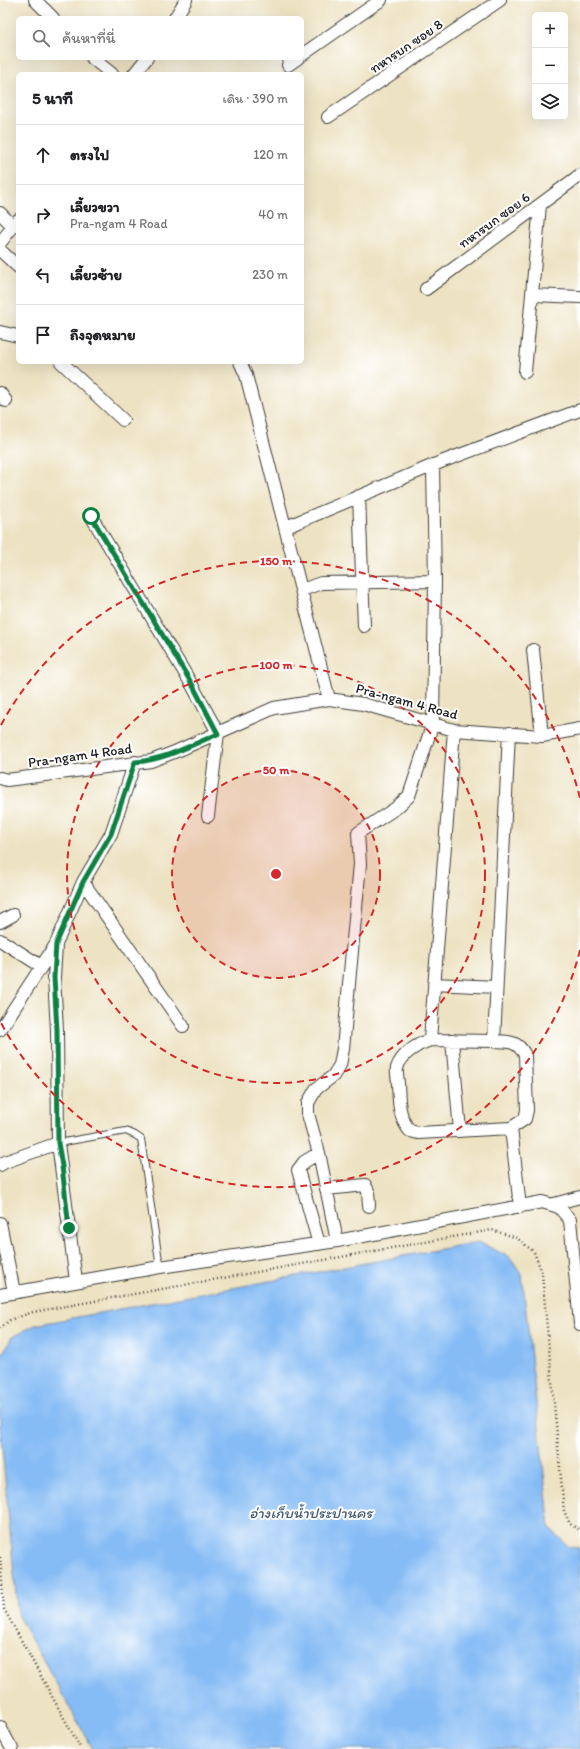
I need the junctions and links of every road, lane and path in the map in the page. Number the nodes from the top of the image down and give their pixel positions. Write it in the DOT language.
graph roads {
  1 [pos="35,0"];
  2 [pos="186,0"];
  3 [pos="381,0"];
  4 [pos="500,0"];
  5 [pos="51,16"];
  6 [pos="176,16"];
  7 [pos="304,54"];
  8 [pos="94,60"];
  9 [pos="145,60"];
  10 [pos="110,72"];
  11 [pos="136,72"];
  12 [pos="328,118"];
  13 [pos="580,175"];
  14 [pos="540,205"];
  15 [pos="0,213"];
  16 [pos="16,223"];
  17 [pos="0,243"];
  18 [pos="0,250"];
  19 [pos="16,265"];
  20 [pos="426,289"];
  21 [pos="533,295"];
  22 [pos="580,297"];
  23 [pos="0,332"];
  24 [pos="16,336"];
  25 [pos="63,364"];
  26 [pos="241,364"];
  27 [pos="525,372"];
  28 [pos="580,410"];
  29 [pos="123,420"];
  30 [pos="433,466"];
  31 [pos="359,496"];
  32 [pos="91,516"];
  33 [pos="286,527"];
  34 [pos="435,581"];
  35 [pos="362,582"];
  36 [pos="302,590"];
  37 [pos="364,626"];
  38 [pos="533,650"];
  39 [pos="329,699"];
  40 [pos="433,723"];
  41 [pos="580,729"];
  42 [pos="454,730"];
  43 [pos="509,733"];
  44 [pos="218,734"];
  45 [pos="542,736"];
  46 [pos="135,762"];
  47 [pos="0,778"];
  48 [pos="208,816"];
  49 [pos="83,882"];
  50 [pos="13,915"];
  51 [pos="0,922"];
  52 [pos="0,940"];
  53 [pos="56,944"];
  54 [pos="41,966"];
  55 [pos="434,984"];
  56 [pos="496,987"];
  57 [pos="183,1026"];
  58 [pos="0,1030"];
  59 [pos="430,1040"];
  60 [pos="452,1040"];
  61 [pos="494,1041"];
  62 [pos="511,1128"];
  63 [pos="460,1131"];
  64 [pos="58,1143"];
  65 [pos="319,1153"];
  66 [pos="0,1165"];
  67 [pos="326,1189"];
  68 [pos="580,1197"];
  69 [pos="554,1204"];
  70 [pos="369,1206"];
  71 [pos="520,1207"];
  72 [pos="0,1223"];
  73 [pos="337,1241"];
  74 [pos="319,1244"];
  75 [pos="160,1267"];
  76 [pos="76,1281"];
  77 [pos="14,1292"];
  78 [pos="0,1295"];
  79 [pos="580,1324"];
  80 [pos="0,1328"];
  81 [pos="580,1530"];
  82 [pos="0,1557"];
  83 [pos="0,1727"];
  84 [pos="12,1749"];
  85 [pos="81,1749"];
  1 -- 5 [label="street"];
  2 -- 6 [label="street"];
  3 -- 7 [label="street"];
  4 -- 12 [label="street, ทหารบก ซอย 8"];
  8 -- 10 [label="street"];
  9 -- 11 [label="street"];
  13 -- 14 [label="street, ทหารบก ซอย 6"];
  14 -- 20 [label="street, ทหารบก ซอย 6"];
  14 -- 21 [label="street"];
  15 -- 16 [label="street"];
  16 -- 17 [label="street"];
  18 -- 19 [label="street"];
  21 -- 22 [label="street"];
  21 -- 27 [label="street"];
  23 -- 24 [label="street"];
  25 -- 29 [label="street"];
  26 -- 33 [label="street"];
  28 -- 30 [label="street"];
  30 -- 31 [label="street"];
  30 -- 34 [label="street"];
  31 -- 33 [label="street"];
  31 -- 35 [label="street"];
  32 -- 44 [label="street"];
  33 -- 36 [label="street"];
  34 -- 35 [label="street"];
  34 -- 40 [label="street"];
  35 -- 36 [label="street"];
  35 -- 37 [label="street"];
  36 -- 39 [label="street"];
  38 -- 45 [label="street"];
  39 -- 40 [label="street, Pra-ngam 4 Road"];
  39 -- 44 [label="street, Pra-ngam 4 Road"];
  40 -- 42 [label="street, Pra-ngam 4 Road"];
  40 -- 65 [label="street"];
  41 -- 45 [label="street, Pra-ngam 4 Road"];
  42 -- 43 [label="street, Pra-ngam 4 Road"];
  42 -- 55 [label="street"];
  43 -- 45 [label="street, Pra-ngam 4 Road"];
  43 -- 56 [label="street"];
  44 -- 46 [label="street, Pra-ngam 4 Road"];
  44 -- 48 [label="street"];
  46 -- 47 [label="street, Pra-ngam 4 Road"];
  46 -- 49 [label="street"];
  49 -- 53 [label="street"];
  49 -- 57 [label="street"];
  50 -- 51 [label="street"];
  52 -- 54 [label="street"];
  53 -- 54 [label="street"];
  53 -- 64 [label="street"];
  54 -- 58 [label="street"];
  55 -- 56 [label="street"];
  55 -- 59 [label="street"];
  56 -- 61 [label="street"];
  59 -- 60 [label="street"];
  59 -- 63 [label="street"];
  60 -- 61 [label="street"];
  60 -- 63 [label="street"];
  61 -- 62 [label="street"];
  62 -- 63 [label="street"];
  62 -- 71 [label="street"];
  64 -- 66 [label="street"];
  64 -- 75 [label="lane"];
  64 -- 76 [label="street"];
  65 -- 67 [label="street"];
  65 -- 74 [label="street"];
  67 -- 70 [label="street"];
  67 -- 73 [label="street"];
  68 -- 69 [label="street"];
  69 -- 71 [label="street"];
  69 -- 79 [label="street"];
  71 -- 73 [label="street"];
  72 -- 77 [label="street"];
  73 -- 74 [label="street"];
  74 -- 75 [label="street"];
  75 -- 76 [label="street"];
  76 -- 77 [label="street"];
  77 -- 78 [label="street"];
  80 -- 81 [label="path"];
  82 -- 85 [label="path"];
  83 -- 84 [label="street"];
}
